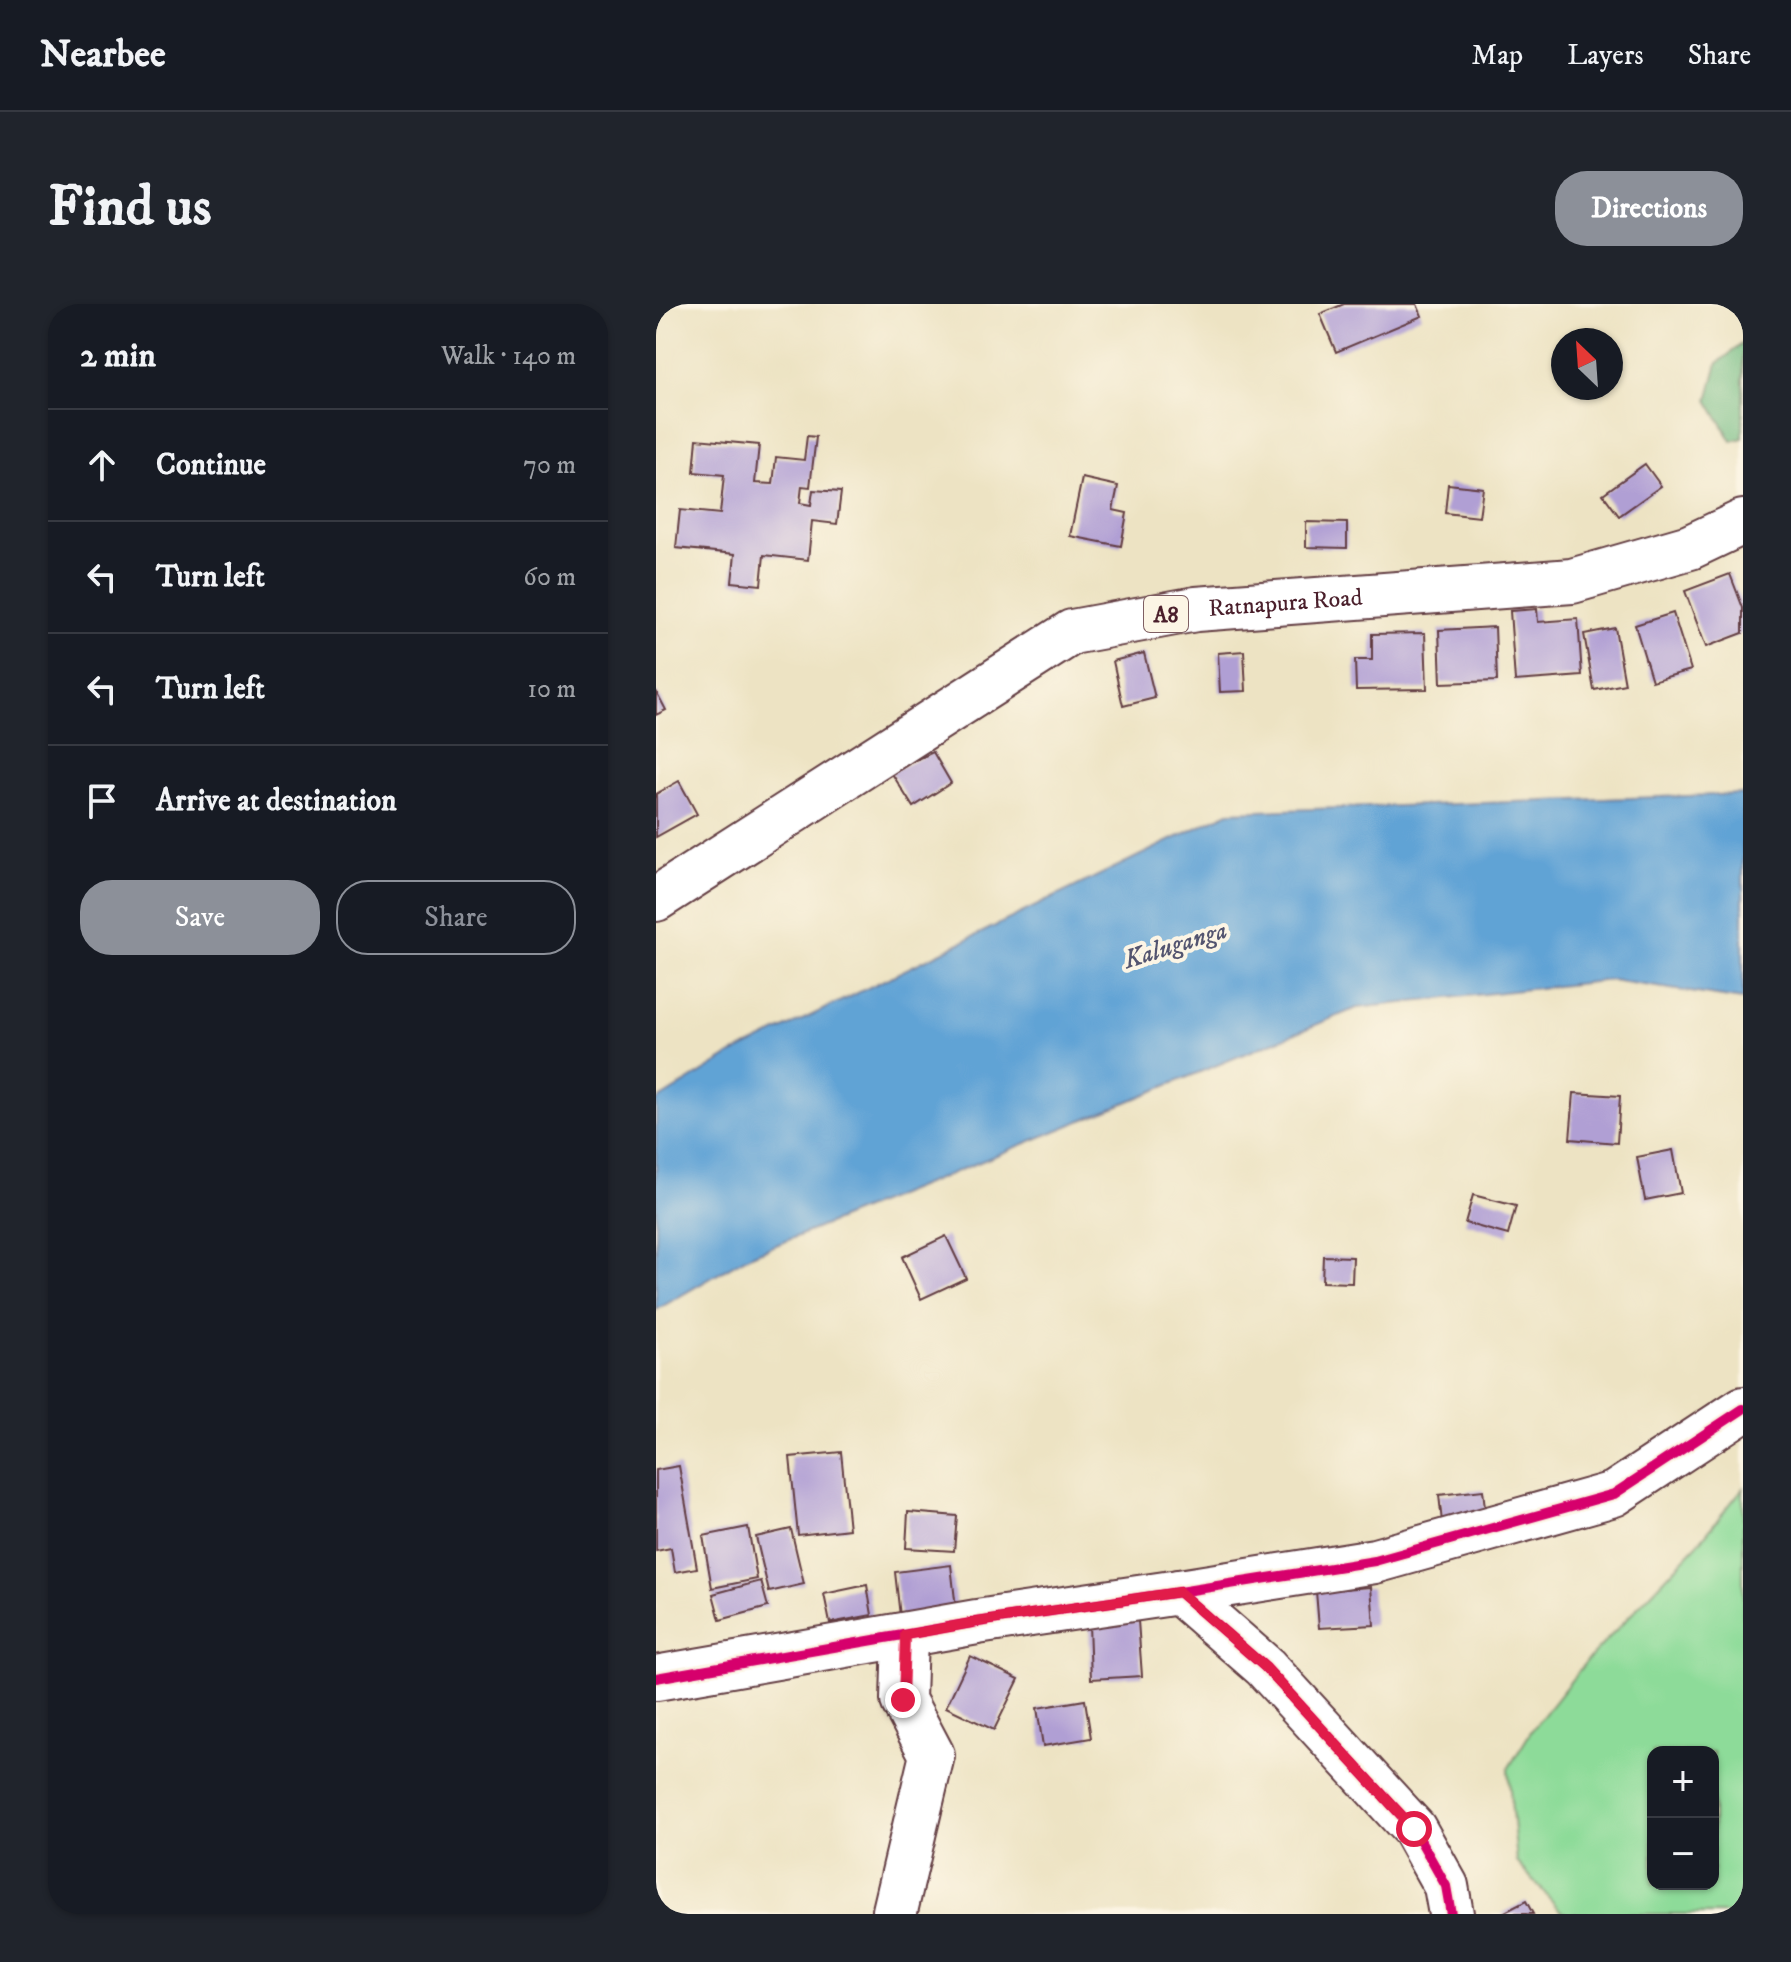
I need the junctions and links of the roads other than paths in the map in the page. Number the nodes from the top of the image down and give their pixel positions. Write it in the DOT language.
graph roads {
  1 [pos="1743,522"];
  2 [pos="656,899"];
  3 [pos="1743,1409"];
  4 [pos="1179,1592"];
  5 [pos="905,1635"];
  6 [pos="656,1678"];
  7 [pos="895,1911"];
  8 [pos="1451,1914"];
  1 -- 2 [label="main road, Ratnapura Road / A8"];
  3 -- 4 [label="main road"];
  4 -- 5 [label="main road"];
  4 -- 8 [label="main road"];
  5 -- 6 [label="main road"];
  5 -- 7 [label="main road"];
}
